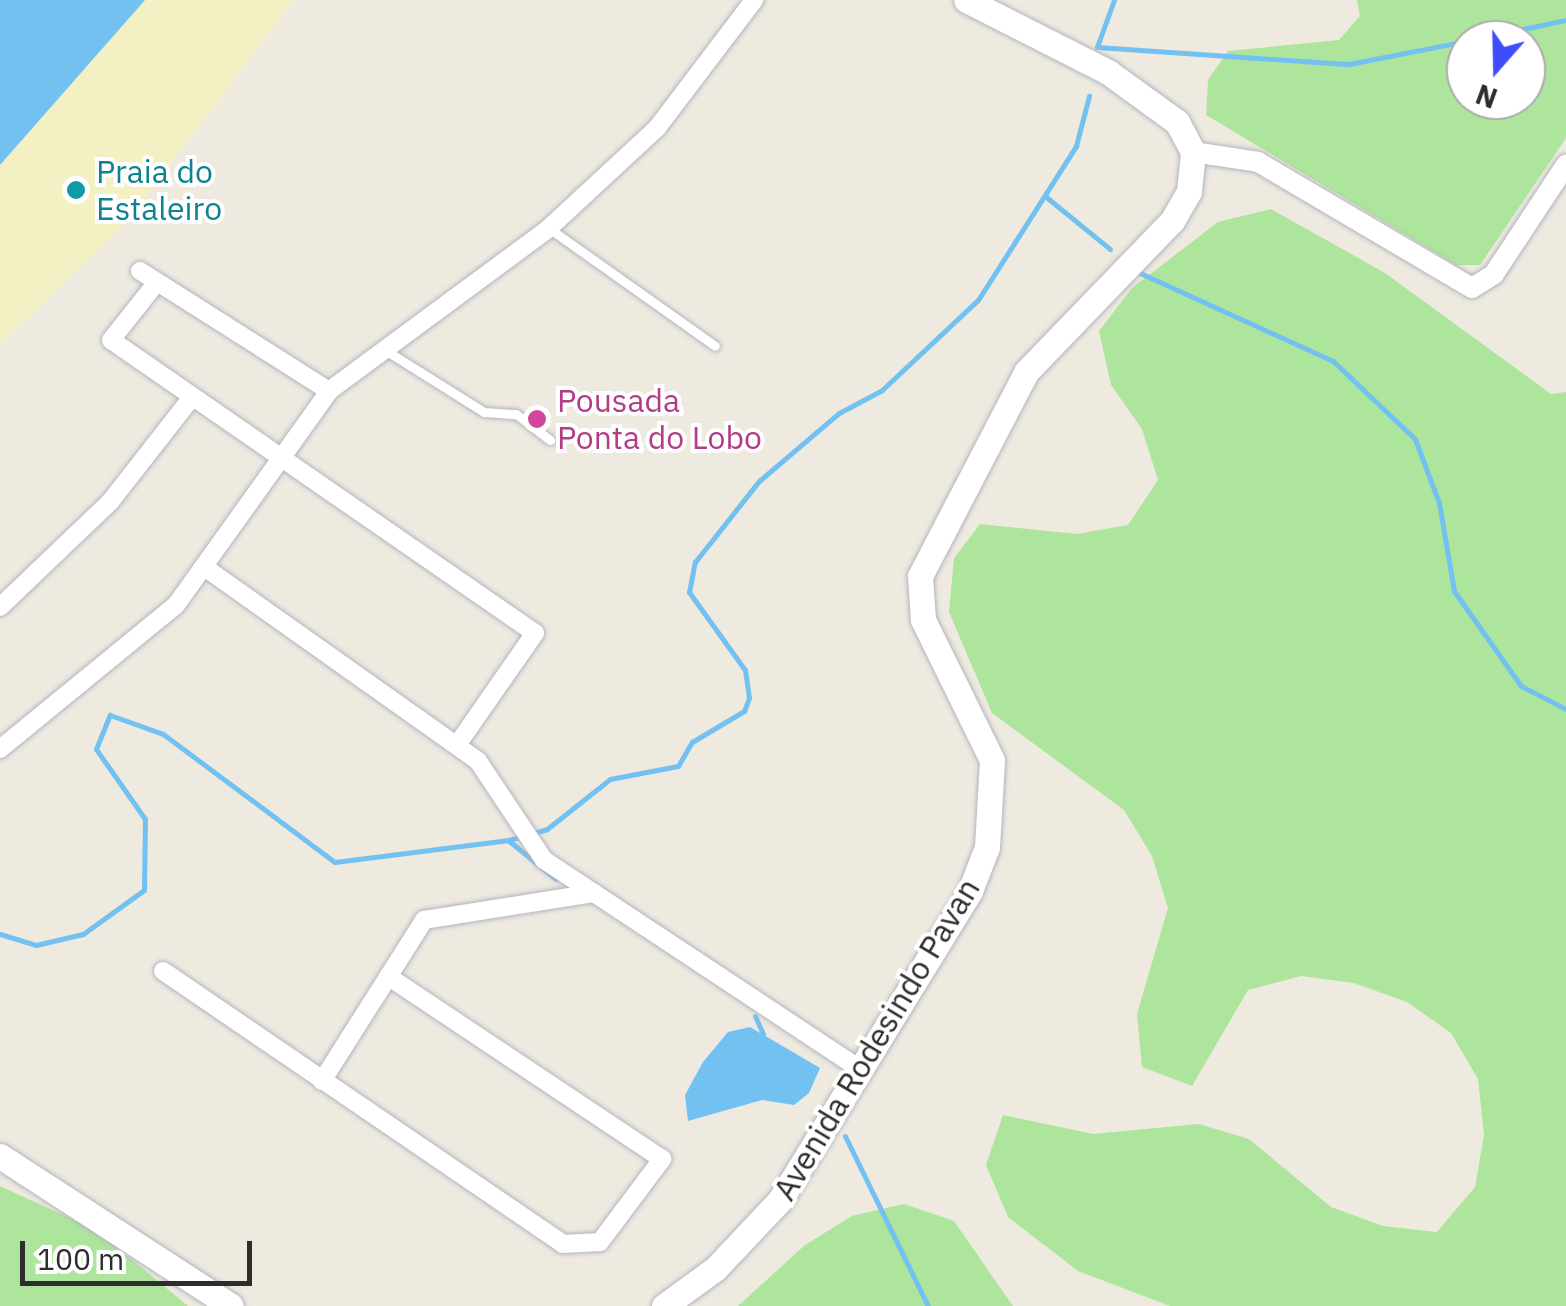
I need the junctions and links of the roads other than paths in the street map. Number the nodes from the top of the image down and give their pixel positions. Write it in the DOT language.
graph roads {
  1 [pos="754,0"];
  2 [pos="966,0"];
  3 [pos="1193,152"];
  4 [pos="1566,165"];
  5 [pos="549,228"];
  6 [pos="140,271"];
  7 [pos="157,282"];
  8 [pos="715,346"];
  9 [pos="382,348"];
  10 [pos="330,391"];
  11 [pos="192,397"];
  12 [pos="550,440"];
  13 [pos="283,459"];
  14 [pos="207,569"];
  15 [pos="0,607"];
  16 [pos="457,745"];
  17 [pos="0,749"];
  18 [pos="594,893"];
  19 [pos="163,970"];
  20 [pos="388,976"];
  21 [pos="865,1068"];
  22 [pos="322,1081"];
  23 [pos="0,1156"];
  24 [pos="231,1306"];
  25 [pos="664,1306"];
  1 -- 5 [label="street"];
  2 -- 3 [label="main road"];
  3 -- 4 [label="street"];
  3 -- 21 [label="main road, Avenida Rodesindo Pavan"];
  5 -- 8 [label="lane"];
  5 -- 9 [label="street"];
  6 -- 7 [label="street"];
  7 -- 10 [label="street"];
  7 -- 11 [label="street"];
  9 -- 10 [label="street"];
  9 -- 12 [label="lane"];
  10 -- 13 [label="street"];
  11 -- 13 [label="street"];
  11 -- 15 [label="street"];
  13 -- 14 [label="street"];
  13 -- 16 [label="street"];
  14 -- 16 [label="street"];
  14 -- 17 [label="street"];
  16 -- 18 [label="street"];
  18 -- 20 [label="street"];
  18 -- 21 [label="street"];
  19 -- 22 [label="street"];
  20 -- 22 [label="street"];
  20 -- 22 [label="street"];
  21 -- 25 [label="main road, Avenida Rodesindo Pavan"];
  23 -- 24 [label="main road"];
}
